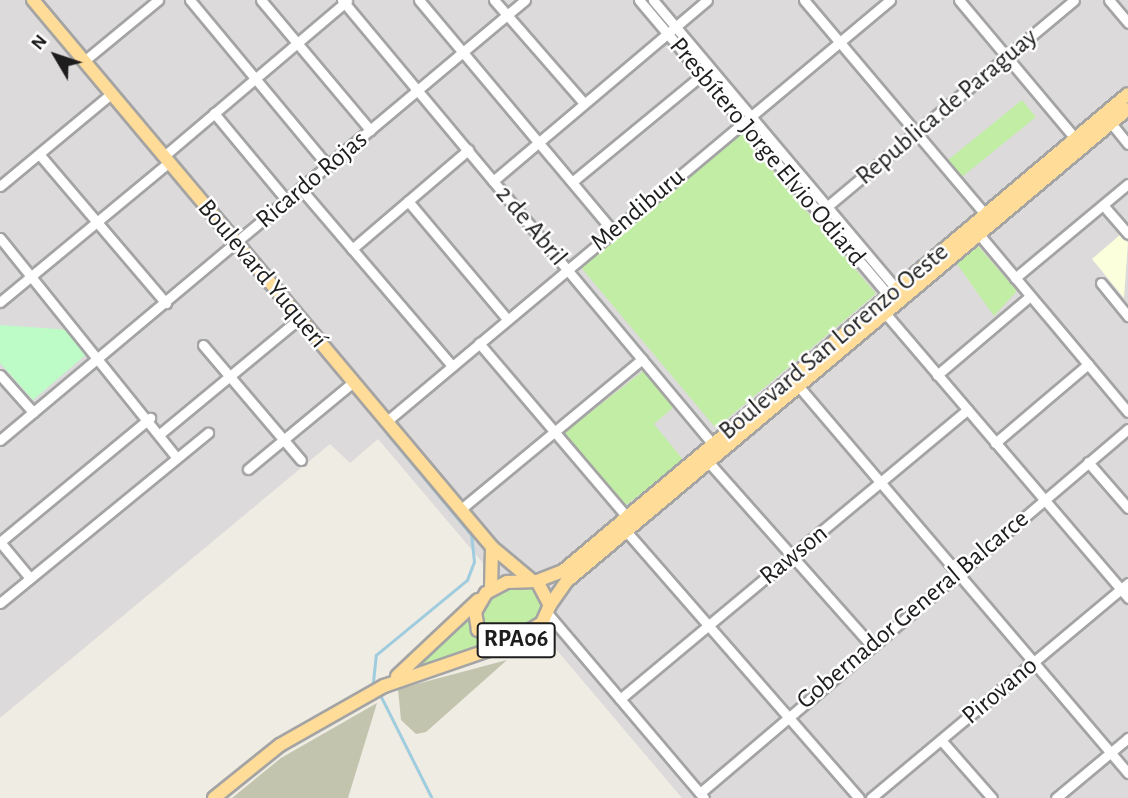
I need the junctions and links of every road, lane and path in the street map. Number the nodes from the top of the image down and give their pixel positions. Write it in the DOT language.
graph roads {
  1 [pos="33,0"];
  2 [pos="158,0"];
  3 [pos="190,0"];
  4 [pos="261,0"];
  5 [pos="419,0"];
  6 [pos="494,0"];
  7 [pos="525,0"];
  8 [pos="639,0"];
  9 [pos="653,0"];
  10 [pos="707,0"];
  11 [pos="804,0"];
  12 [pos="890,0"];
  13 [pos="958,0"];
  14 [pos="1074,0"];
  15 [pos="1109,0"];
  16 [pos="345,1"];
  17 [pos="507,15"];
  18 [pos="1128,23"];
  19 [pos="676,27"];
  20 [pos="668,34"];
  21 [pos="839,42"];
  22 [pos="297,43"];
  23 [pos="463,52"];
  24 [pos="1006,57"];
  25 [pos="84,61"];
  26 [pos="702,75"];
  27 [pos="255,78"];
  28 [pos="418,90"];
  29 [pos="111,94"];
  30 [pos="1128,94"];
  31 [pos="584,103"];
  32 [pos="1128,109"];
  33 [pos="214,113"];
  34 [pos="750,116"];
  35 [pos="741,123"];
  36 [pos="1111,123"];
  37 [pos="370,130"];
  38 [pos="916,133"];
  39 [pos="538,142"];
  40 [pos="1079,143"];
  41 [pos="1128,144"];
  42 [pos="468,150"];
  43 [pos="39,154"];
  44 [pos="166,159"];
  45 [pos="328,166"];
  46 [pos="493,181"];
  47 [pos="572,182"];
  48 [pos="1128,184"];
  49 [pos="0,186"];
  50 [pos="301,189"];
  51 [pos="288,201"];
  52 [pos="408,201"];
  53 [pos="1103,205"];
  54 [pos="827,207"];
  55 [pos="819,214"];
  56 [pos="989,218"];
  57 [pos="97,222"];
  58 [pos="975,230"];
  59 [pos="613,231"];
  60 [pos="1128,234"];
  61 [pos="0,237"];
  62 [pos="237,244"];
  63 [pos="352,249"];
  64 [pos="568,270"];
  65 [pos="32,275"];
  66 [pos="1015,278"];
  67 [pos="1101,283"];
  68 [pos="896,296"];
  69 [pos="1030,296"];
  70 [pos="0,302"];
  71 [pos="166,303"];
  72 [pos="1125,305"];
  73 [pos="885,313"];
  74 [pos="1128,316"];
  75 [pos="300,318"];
  76 [pos="508,319"];
  77 [pos="480,343"];
  78 [pos="203,345"];
  79 [pos="100,356"];
  80 [pos="642,359"];
  81 [pos="1088,364"];
  82 [pos="452,366"];
  83 [pos="0,375"];
  84 [pos="937,375"];
  85 [pos="231,377"];
  86 [pos="353,382"];
  87 [pos="795,382"];
  88 [pos="967,410"];
  89 [pos="33,412"];
  90 [pos="1128,412"];
  91 [pos="150,418"];
  92 [pos="387,421"];
  93 [pos="1128,429"];
  94 [pos="554,432"];
  95 [pos="161,433"];
  96 [pos="208,433"];
  97 [pos="0,440"];
  98 [pos="284,440"];
  99 [pos="995,443"];
  100 [pos="716,448"];
  101 [pos="177,458"];
  102 [pos="705,458"];
  103 [pos="301,460"];
  104 [pos="1088,462"];
  105 [pos="248,469"];
  106 [pos="880,484"];
  107 [pos="1043,500"];
  108 [pos="1128,508"];
  109 [pos="461,509"];
  110 [pos="627,517"];
  111 [pos="626,531"];
  112 [pos="0,542"];
  113 [pos="492,547"];
  114 [pos="790,558"];
  115 [pos="957,573"];
  116 [pos="30,578"];
  117 [pos="534,580"];
  118 [pos="1124,586"];
  119 [pos="491,589"];
  120 [pos="1128,598"];
  121 [pos="479,600"];
  122 [pos="0,603"];
  123 [pos="549,610"];
  124 [pos="708,625"];
  125 [pos="509,643"];
  126 [pos="871,645"];
  127 [pos="1035,663"];
  128 [pos="384,686"];
  129 [pos="620,699"];
  130 [pos="787,716"];
  131 [pos="1128,737"];
  132 [pos="942,740"];
  133 [pos="1110,753"];
  134 [pos="1128,773"];
  135 [pos="702,795"];
  136 [pos="214,798"];
  137 [pos="859,798"];
  138 [pos="871,798"];
  139 [pos="992,798"];
  140 [pos="1056,798"];
  1 -- 25 [label="main road, Boulevard Yuquerí"];
  2 -- 25 [label="street"];
  3 -- 27 [label="street"];
  4 -- 22 [label="street"];
  5 -- 23 [label="street"];
  6 -- 17 [label="street"];
  7 -- 17 [label="street, Ricardo Rojas"];
  8 -- 20 [label="street, Presbítero Jorge Elvio Odiard"];
  9 -- 19 [label="street, Presbítero Jorge Elvio Odiard"];
  10 -- 19 [label="street"];
  11 -- 21 [label="street"];
  12 -- 21 [label="street, Mendiburu"];
  13 -- 24 [label="street"];
  14 -- 24 [label="street, Republica de Paraguay"];
  15 -- 18 [label="street"];
  16 -- 22 [label="street"];
  16 -- 28 [label="street, 2 de Abril"];
  17 -- 23 [label="street, Ricardo Rojas"];
  17 -- 31 [label="street"];
  19 -- 20 [label="street"];
  19 -- 34 [label="street, Presbítero Jorge Elvio Odiard"];
  20 -- 26 [label="street, Presbítero Jorge Elvio Odiard"];
  20 -- 31 [label="street"];
  21 -- 34 [label="street, Mendiburu"];
  21 -- 38 [label="street"];
  22 -- 27 [label="street"];
  22 -- 37 [label="street"];
  23 -- 28 [label="street, Ricardo Rojas"];
  23 -- 39 [label="street"];
  24 -- 38 [label="street, Republica de Paraguay"];
  24 -- 40 [label="street"];
  25 -- 29 [label="main road, Boulevard Yuquerí"];
  26 -- 35 [label="street, Presbítero Jorge Elvio Odiard"];
  26 -- 47 [label="street"];
  27 -- 33 [label="street"];
  27 -- 45 [label="street"];
  28 -- 37 [label="street, Ricardo Rojas"];
  28 -- 42 [label="street, 2 de Abril"];
  29 -- 43 [label="street"];
  29 -- 44 [label="main road, Boulevard Yuquerí"];
  30 -- 40 [label="main road, Boulevard San Lorenzo Oeste"];
  31 -- 39 [label="street"];
  32 -- 36 [label="main road, Boulevard San Lorenzo Oeste"];
  33 -- 44 [label="street"];
  33 -- 51 [label="street"];
  34 -- 35 [label="street, Mendiburu"];
  34 -- 54 [label="street, Presbítero Jorge Elvio Odiard"];
  35 -- 55 [label="street, Presbítero Jorge Elvio Odiard"];
  35 -- 59 [label="street, Mendiburu"];
  36 -- 40 [label="main road, Boulevard San Lorenzo Oeste"];
  36 -- 41 [label="street"];
  37 -- 45 [label="street, Ricardo Rojas"];
  38 -- 54 [label="street, Republica de Paraguay"];
  38 -- 56 [label="street"];
  39 -- 46 [label="street"];
  39 -- 47 [label="street"];
  40 -- 56 [label="main road, Boulevard San Lorenzo Oeste"];
  42 -- 46 [label="street, 2 de Abril"];
  42 -- 52 [label="street"];
  43 -- 49 [label="street"];
  43 -- 57 [label="street"];
  44 -- 57 [label="street"];
  44 -- 62 [label="main road, Boulevard Yuquerí"];
  45 -- 50 [label="street, Ricardo Rojas"];
  46 -- 64 [label="street, 2 de Abril"];
  47 -- 59 [label="street"];
  48 -- 53 [label="street"];
  50 -- 51 [label="street, Ricardo Rojas"];
  50 -- 63 [label="street"];
  51 -- 62 [label="street, Ricardo Rojas"];
  52 -- 63 [label="street"];
  52 -- 76 [label="street"];
  53 -- 60 [label="street"];
  53 -- 66 [label="street"];
  54 -- 55 [label="street, Republica de Paraguay"];
  54 -- 68 [label="street, Presbítero Jorge Elvio Odiard"];
  55 -- 68 [label="street, Presbítero Jorge Elvio Odiard"];
  56 -- 58 [label="main road, Boulevard San Lorenzo Oeste"];
  57 -- 65 [label="street"];
  57 -- 71 [label="street"];
  58 -- 66 [label="street"];
  58 -- 68 [label="main road, Boulevard San Lorenzo Oeste"];
  59 -- 64 [label="street, Mendiburu"];
  61 -- 65 [label="street"];
  62 -- 71 [label="street, Ricardo Rojas"];
  62 -- 75 [label="main road, Boulevard Yuquerí"];
  63 -- 82 [label="street"];
  64 -- 76 [label="street, Mendiburu"];
  64 -- 80 [label="street, 2 de Abril"];
  65 -- 70 [label="street"];
  65 -- 79 [label="street"];
  66 -- 69 [label="street"];
  67 -- 72 [label="street"];
  68 -- 73 [label="main road, Boulevard San Lorenzo Oeste"];
  68 -- 87 [label="main road, Boulevard San Lorenzo Oeste"];
  69 -- 81 [label="street"];
  69 -- 84 [label="street"];
  71 -- 79 [label="street, Ricardo Rojas"];
  72 -- 74 [label="street"];
  73 -- 84 [label="street"];
  73 -- 87 [label="main road, Boulevard San Lorenzo Oeste"];
  75 -- 85 [label="street"];
  75 -- 86 [label="main road, Boulevard Yuquerí"];
  76 -- 77 [label="street, Mendiburu"];
  77 -- 82 [label="street, Mendiburu"];
  77 -- 94 [label="street"];
  78 -- 85 [label="street"];
  79 -- 89 [label="street, Ricardo Rojas"];
  79 -- 91 [label="street"];
  80 -- 94 [label="street"];
  80 -- 100 [label="street, 2 de Abril"];
  81 -- 90 [label="street"];
  81 -- 99 [label="street"];
  82 -- 92 [label="street, Mendiburu"];
  83 -- 89 [label="street"];
  84 -- 88 [label="street"];
  85 -- 95 [label="street"];
  85 -- 98 [label="street"];
  86 -- 92 [label="main road, Boulevard Yuquerí"];
  86 -- 98 [label="street"];
  87 -- 100 [label="main road, Boulevard San Lorenzo Oeste"];
  87 -- 106 [label="street"];
  88 -- 99 [label="street"];
  88 -- 106 [label="street, Rawson"];
  89 -- 97 [label="street, Ricardo Rojas"];
  91 -- 95 [label="street"];
  91 -- 112 [label="street"];
  92 -- 109 [label="main road, Boulevard Yuquerí"];
  93 -- 104 [label="street, Gobernador General Balcarce"];
  94 -- 109 [label="street"];
  94 -- 110 [label="street"];
  95 -- 101 [label="street"];
  96 -- 101 [label="street"];
  98 -- 103 [label="street"];
  98 -- 105 [label="street"];
  99 -- 107 [label="street"];
  100 -- 102 [label="main road, Boulevard San Lorenzo Oeste"];
  101 -- 116 [label="street"];
  102 -- 110 [label="main road, Boulevard San Lorenzo Oeste"];
  102 -- 111 [label="main road, Boulevard San Lorenzo Oeste"];
  102 -- 114 [label="street"];
  104 -- 107 [label="street, Gobernador General Balcarce"];
  104 -- 108 [label="street"];
  106 -- 114 [label="street, Rawson"];
  106 -- 115 [label="street"];
  107 -- 115 [label="street, Gobernador General Balcarce"];
  107 -- 118 [label="street"];
  109 -- 113 [label="main road, Boulevard Yuquerí"];
  110 -- 117 [label="main road, Boulevard San Lorenzo Oeste"];
  111 -- 123 [label="main road, Boulevard San Lorenzo Oeste"];
  111 -- 124 [label="street"];
  112 -- 116 [label="street"];
  113 -- 117 [label="main road, Boulevard Yuquerí"];
  113 -- 119 [label="main road"];
  114 -- 124 [label="street, Rawson"];
  114 -- 126 [label="street"];
  115 -- 126 [label="street, Gobernador General Balcarce"];
  115 -- 127 [label="street"];
  116 -- 122 [label="street"];
  117 -- 119 [label="main road, RPA06"];
  117 -- 123 [label="main road, RPA06"];
  118 -- 120 [label="street"];
  118 -- 127 [label="street, Pirovano"];
  119 -- 121 [label="main road, RPA06"];
  121 -- 125 [label="main road, RPA06"];
  121 -- 128 [label="main road, RPA06"];
  123 -- 125 [label="main road, RPA06"];
  123 -- 129 [label="street"];
  124 -- 129 [label="street, Rawson"];
  124 -- 130 [label="street"];
  125 -- 128 [label="main road, RPA06"];
  126 -- 130 [label="street, Gobernador General Balcarce"];
  127 -- 132 [label="street, Pirovano"];
  127 -- 133 [label="street"];
  128 -- 136 [label="main road, RPA06"];
  129 -- 135 [label="street"];
  130 -- 135 [label="street, Gobernador General Balcarce"];
  130 -- 137 [label="street"];
  131 -- 133 [label="street"];
  132 -- 138 [label="street, Pirovano"];
  132 -- 139 [label="street"];
  133 -- 134 [label="street"];
  133 -- 140 [label="street"];
}
